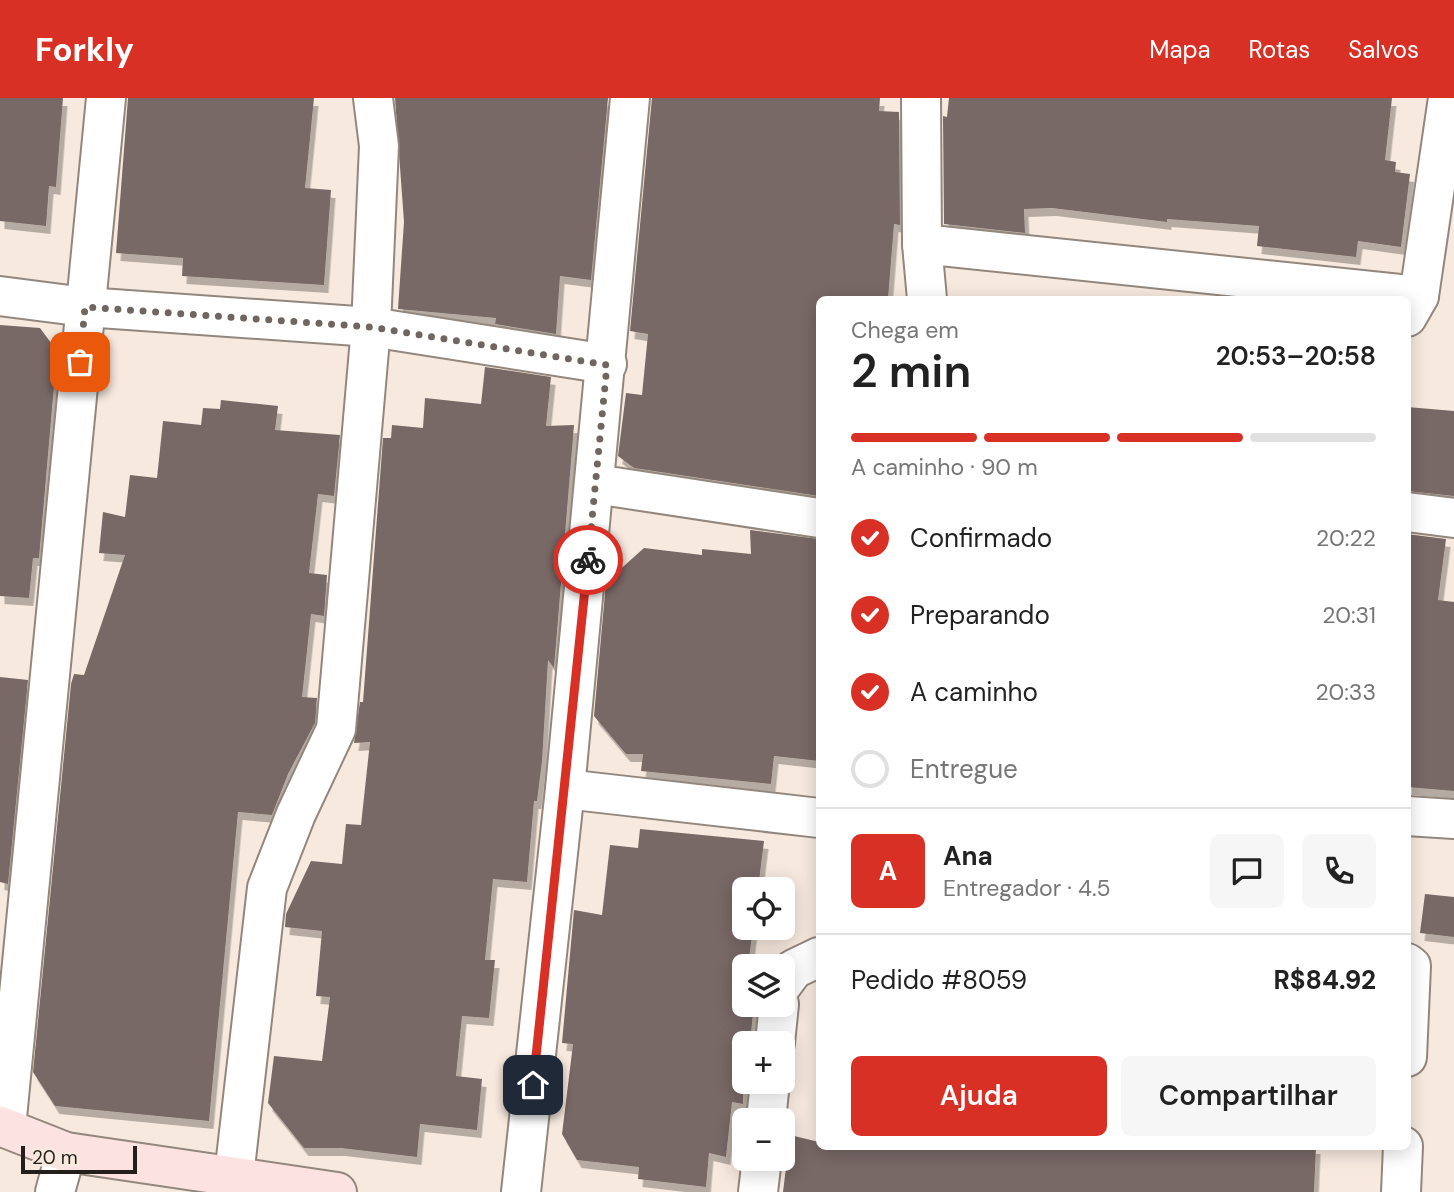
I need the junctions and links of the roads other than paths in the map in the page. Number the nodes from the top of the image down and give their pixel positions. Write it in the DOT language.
graph roads {
  1 [pos="106,98"];
  2 [pos="373,98"];
  3 [pos="630,98"];
  4 [pos="921,98"];
  5 [pos="1448,98"];
  6 [pos="922,244"];
  7 [pos="0,296"];
  8 [pos="927,296"];
  9 [pos="1327,296"];
  10 [pos="85,307"];
  11 [pos="1413,307"];
  12 [pos="371,327"];
  13 [pos="607,365"];
  14 [pos="595,484"];
  15 [pos="1411,513"];
  16 [pos="816,518"];
  17 [pos="1454,518"];
  18 [pos="565,789"];
  19 [pos="1411,816"];
  20 [pos="816,818"];
  21 [pos="1454,819"];
  22 [pos="816,958"];
  23 [pos="795,969"];
  24 [pos="3,1127"];
  25 [pos="1403,1150"];
  26 [pos="66,1152"];
  27 [pos="760,1171"];
  28 [pos="234,1176"];
  29 [pos="55,1192"];
  30 [pos="337,1192"];
  31 [pos="520,1192"];
  32 [pos="758,1192"];
  33 [pos="1401,1192"];
  1 -- 10 [label="street"];
  2 -- 12 [label="street"];
  3 -- 13 [label="street"];
  4 -- 6 [label="street"];
  5 -- 11 [label="street"];
  6 -- 8 [label="street"];
  6 -- 9 [label="street"];
  7 -- 10 [label="street"];
  10 -- 12 [label="street"];
  10 -- 24 [label="street"];
  12 -- 13 [label="street"];
  12 -- 28 [label="street"];
  13 -- 14 [label="street"];
  14 -- 16 [label="street"];
  14 -- 18 [label="street"];
  15 -- 17 [label="street"];
  18 -- 20 [label="street"];
  18 -- 31 [label="street"];
  19 -- 21 [label="street"];
  22 -- 23 [label="street"];
  24 -- 26 [label="street"];
  25 -- 33 [label="street"];
  26 -- 28 [label="street"];
  26 -- 29 [label="street"];
  27 -- 32 [label="street"];
  28 -- 30 [label="street"];
}
